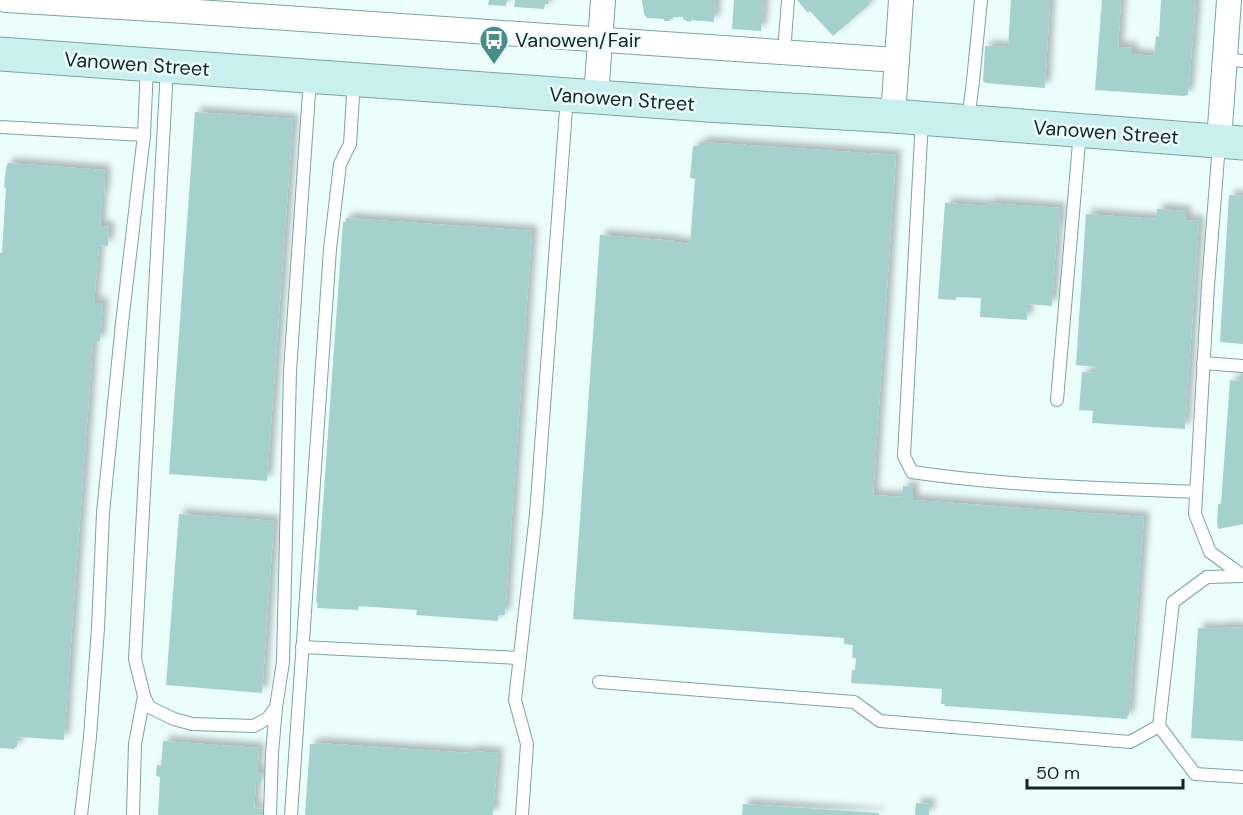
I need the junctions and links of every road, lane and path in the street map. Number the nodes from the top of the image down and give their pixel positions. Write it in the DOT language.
graph roads {
  1 [pos="6,0"];
  2 [pos="603,0"];
  3 [pos="788,0"];
  4 [pos="901,0"];
  5 [pos="981,0"];
  6 [pos="1229,0"];
  7 [pos="170,5"];
  8 [pos="600,40"];
  9 [pos="784,52"];
  10 [pos="0,54"];
  11 [pos="897,60"];
  12 [pos="1234,60"];
  13 [pos="157,66"];
  14 [pos="310,76"];
  15 [pos="354,80"];
  16 [pos="582,96"];
  17 [pos="907,117"];
  18 [pos="968,122"];
  19 [pos="0,127"];
  20 [pos="1080,130"];
  21 [pos="144,135"];
  22 [pos="1231,142"];
  23 [pos="1203,363"];
  24 [pos="1243,366"];
  25 [pos="1057,400"];
  26 [pos="1196,492"];
  27 [pos="1243,576"];
  28 [pos="302,647"];
  29 [pos="520,658"];
  30 [pos="599,682"];
  31 [pos="144,696"];
  32 [pos="276,707"];
  33 [pos="1159,726"];
  34 [pos="1243,777"];
  35 [pos="81,815"];
  36 [pos="133,815"];
  37 [pos="270,815"];
  38 [pos="291,815"];
  39 [pos="522,815"];
  1 -- 7 [label="street"];
  2 -- 8 [label="street"];
  3 -- 9 [label="lane"];
  4 -- 11 [label="street"];
  5 -- 18 [label="lane"];
  6 -- 12 [label="street"];
  7 -- 8 [label="street"];
  8 -- 9 [label="street"];
  8 -- 16 [label="street"];
  9 -- 11 [label="street"];
  10 -- 13 [label="main road, Vanowen Street"];
  11 -- 17 [label="street"];
  12 -- 22 [label="street"];
  13 -- 14 [label="main road, Vanowen Street"];
  13 -- 21 [label="lane"];
  13 -- 31 [label="lane"];
  14 -- 15 [label="main road, Vanowen Street"];
  14 -- 32 [label="lane"];
  15 -- 16 [label="main road, Vanowen Street"];
  15 -- 28 [label="lane"];
  16 -- 17 [label="main road, Vanowen Street"];
  16 -- 29 [label="lane"];
  17 -- 18 [label="main road, Vanowen Street"];
  17 -- 26 [label="lane"];
  18 -- 20 [label="main road, Vanowen Street"];
  19 -- 21 [label="lane"];
  20 -- 22 [label="main road, Vanowen Street"];
  20 -- 25 [label="lane"];
  21 -- 35 [label="lane"];
  22 -- 23 [label="lane"];
  23 -- 24 [label="lane"];
  23 -- 26 [label="lane"];
  26 -- 27 [label="lane"];
  27 -- 33 [label="lane"];
  28 -- 29 [label="lane"];
  28 -- 38 [label="lane"];
  29 -- 39 [label="lane"];
  30 -- 33 [label="lane"];
  31 -- 32 [label="lane"];
  31 -- 36 [label="lane"];
  32 -- 37 [label="lane"];
  33 -- 34 [label="lane"];
}
